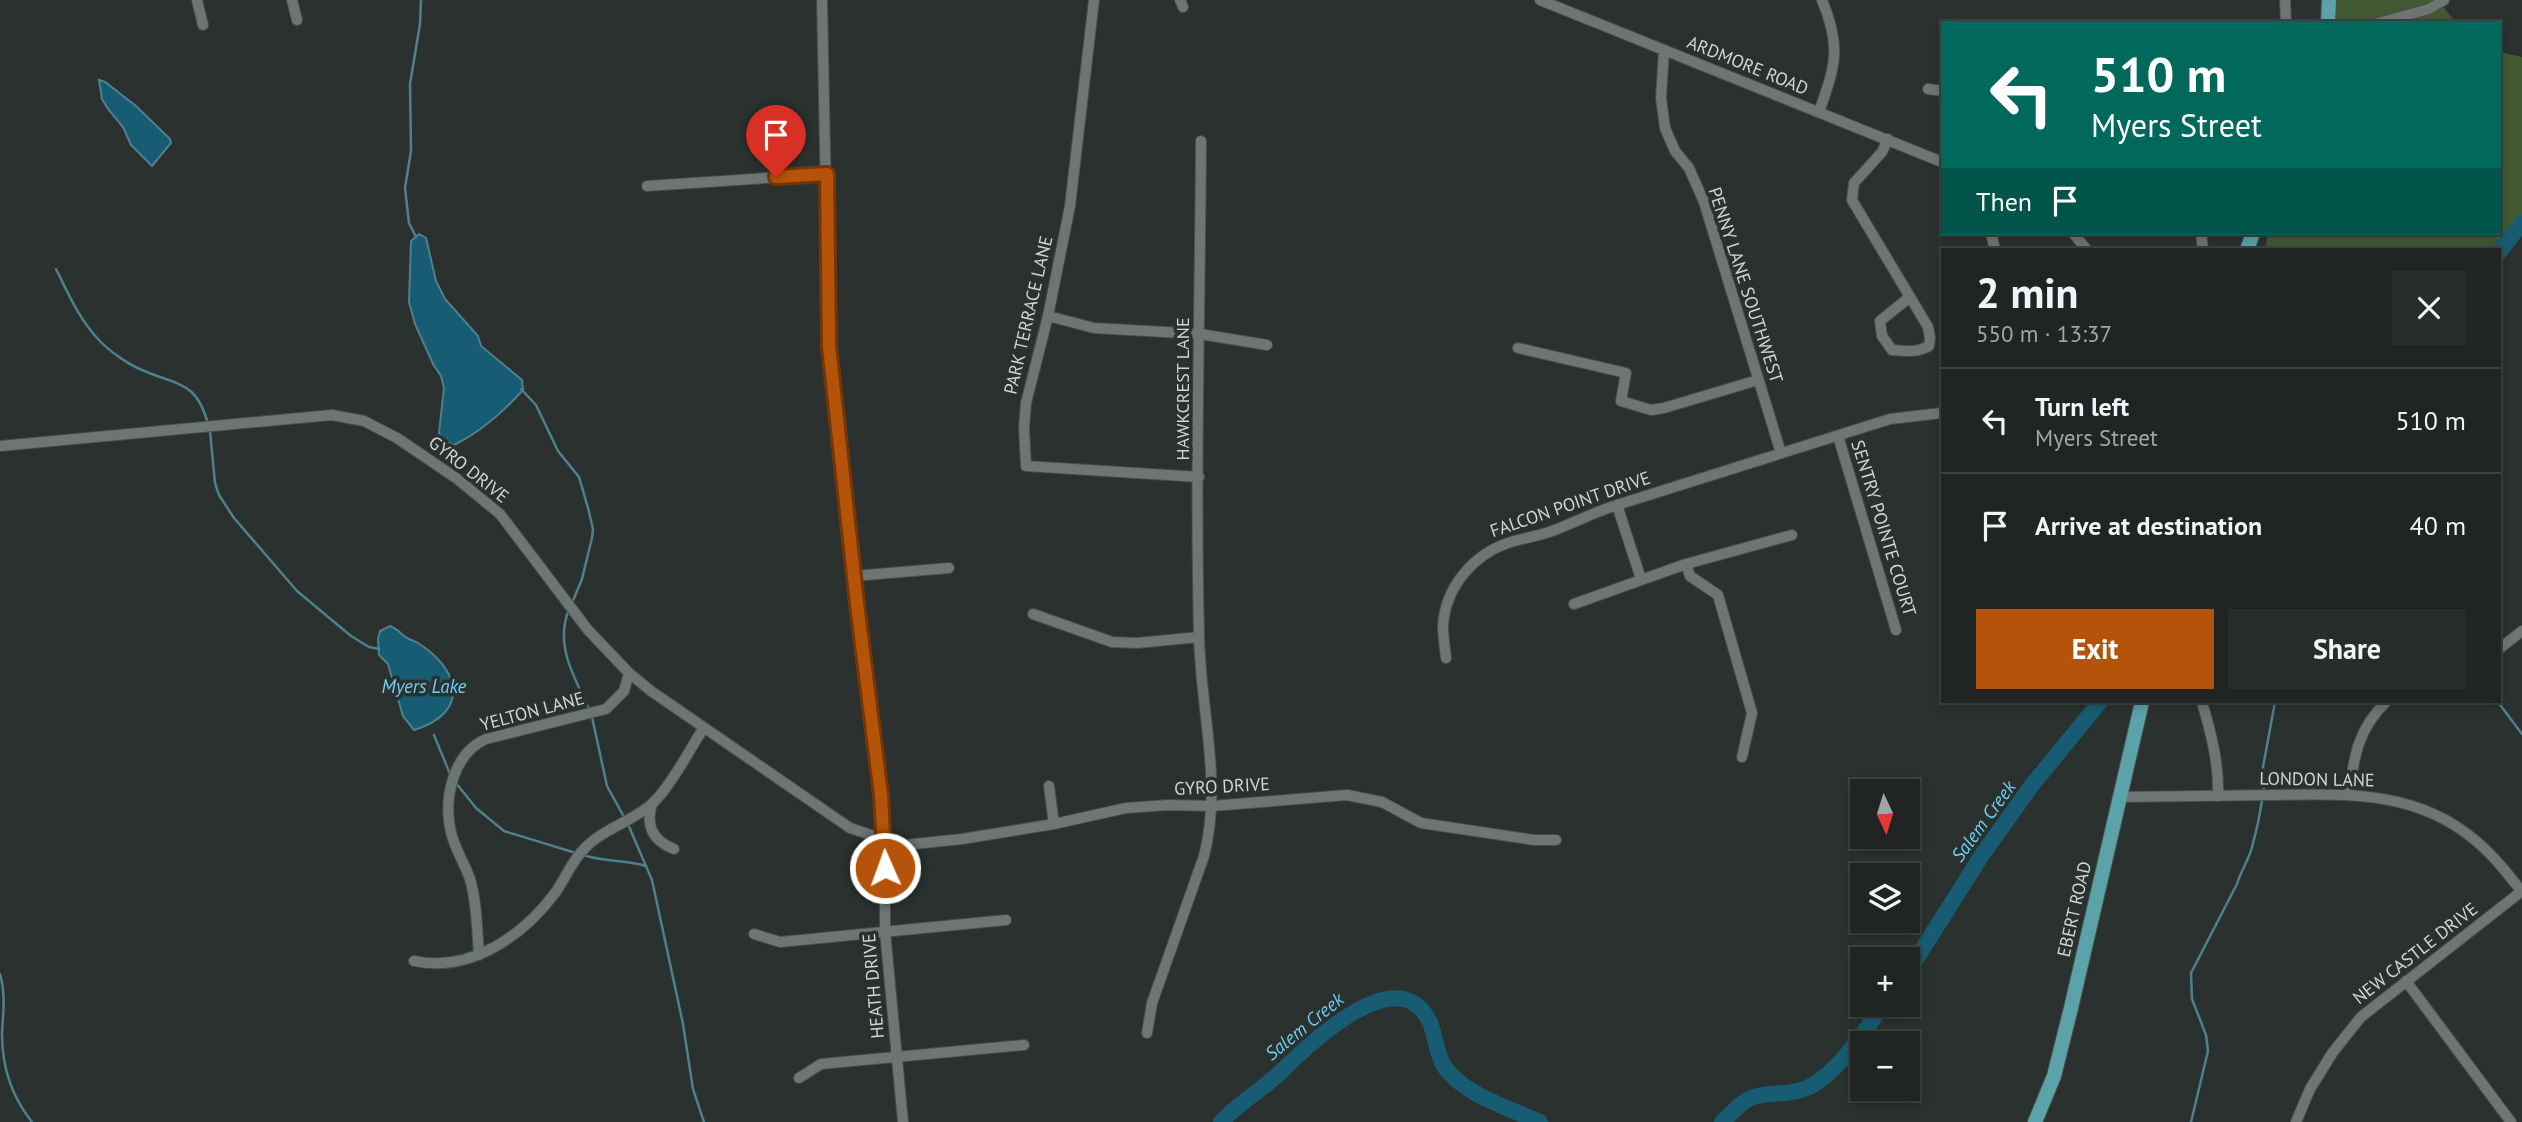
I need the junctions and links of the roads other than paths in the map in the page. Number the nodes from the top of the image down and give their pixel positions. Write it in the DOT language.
graph roads {
  1 [pos="197,0"];
  2 [pos="292,0"];
  3 [pos="822,0"];
  4 [pos="1094,0"];
  5 [pos="1540,0"];
  6 [pos="1822,0"];
  7 [pos="2285,0"];
  8 [pos="2329,0"];
  9 [pos="2444,0"];
  10 [pos="297,20"];
  11 [pos="2286,21"];
  12 [pos="2328,21"];
  13 [pos="2385,21"];
  14 [pos="203,25"];
  15 [pos="1664,50"];
  16 [pos="1927,89"];
  17 [pos="1941,91"];
  18 [pos="1819,112"];
  19 [pos="1888,139"];
  20 [pos="1201,141"];
  21 [pos="1941,162"];
  22 [pos="827,174"];
  23 [pos="648,186"];
  24 [pos="1910,297"];
  25 [pos="1048,316"];
  26 [pos="1200,334"];
  27 [pos="1267,345"];
  28 [pos="1518,348"];
  29 [pos="1758,380"];
  30 [pos="1941,412"];
  31 [pos="1838,436"];
  32 [pos="0,446"];
  33 [pos="1781,453"];
  34 [pos="1199,477"];
  35 [pos="1617,505"];
  36 [pos="1793,535"];
  37 [pos="1686,564"];
  38 [pos="949,568"];
  39 [pos="854,576"];
  40 [pos="1641,579"];
  41 [pos="1574,604"];
  42 [pos="1033,614"];
  43 [pos="1896,629"];
  44 [pos="2522,631"];
  45 [pos="1199,637"];
  46 [pos="2501,647"];
  47 [pos="1446,658"];
  48 [pos="629,673"];
  49 [pos="2141,703"];
  50 [pos="2202,703"];
  51 [pos="2385,703"];
  52 [pos="703,729"];
  53 [pos="1742,757"];
  54 [pos="1049,786"];
  55 [pos="2349,794"];
  56 [pos="2218,796"];
  57 [pos="2120,797"];
  58 [pos="652,804"];
  59 [pos="1212,806"];
  60 [pos="1054,824"];
  61 [pos="1556,839"];
  62 [pos="885,841"];
  63 [pos="674,849"];
  64 [pos="2522,891"];
  65 [pos="1006,920"];
  66 [pos="885,931"];
  67 [pos="754,934"];
  68 [pos="479,955"];
  69 [pos="414,961"];
  70 [pos="2406,981"];
  71 [pos="1147,1033"];
  72 [pos="1024,1045"];
  73 [pos="896,1055"];
  74 [pos="799,1078"];
  75 [pos="904,1122"];
  76 [pos="2035,1122"];
  77 [pos="2295,1122"];
  78 [pos="2511,1122"];
  1 -- 14 [label="street"];
  2 -- 10 [label="street"];
  3 -- 22 [label="street, HEATH DRIVE"];
  4 -- 25 [label="street, PARK TERRACE LANE"];
  5 -- 15 [label="street, ARDMORE ROAD"];
  6 -- 18 [label="street"];
  7 -- 11 [label="street"];
  8 -- 12 [label="main road"];
  9 -- 13 [label="street"];
  15 -- 18 [label="street, ARDMORE ROAD"];
  15 -- 29 [label="street, PENNY LANE SOUTHWEST"];
  16 -- 17 [label="street"];
  18 -- 19 [label="street, ARDMORE ROAD"];
  19 -- 21 [label="street, ARDMORE ROAD"];
  19 -- 24 [label="street"];
  20 -- 26 [label="street, HAWKCREST LANE"];
  22 -- 23 [label="street"];
  22 -- 39 [label="street, HEATH DRIVE"];
  24 -- 24 [label="street"];
  25 -- 26 [label="street"];
  25 -- 34 [label="street, PARK TERRACE LANE"];
  26 -- 27 [label="street"];
  26 -- 34 [label="street, HAWKCREST LANE"];
  28 -- 29 [label="street"];
  29 -- 33 [label="street, PENNY LANE SOUTHWEST"];
  30 -- 31 [label="street, FALCON POINT DRIVE"];
  31 -- 33 [label="street, FALCON POINT DRIVE"];
  31 -- 43 [label="street, SENTRY POINTE COURT"];
  32 -- 48 [label="street, GYRO DRIVE"];
  33 -- 35 [label="street, FALCON POINT DRIVE"];
  34 -- 45 [label="street, HAWKCREST LANE"];
  35 -- 40 [label="street"];
  35 -- 47 [label="street, FALCON POINT DRIVE"];
  36 -- 37 [label="street"];
  37 -- 40 [label="street"];
  37 -- 53 [label="street"];
  38 -- 39 [label="street"];
  39 -- 62 [label="street, HEATH DRIVE"];
  40 -- 41 [label="street"];
  42 -- 45 [label="street"];
  44 -- 46 [label="street"];
  45 -- 59 [label="street, HAWKCREST LANE"];
  48 -- 52 [label="street, GYRO DRIVE"];
  48 -- 68 [label="street, YELTON LANE"];
  49 -- 57 [label="main road, EBERT ROAD"];
  50 -- 56 [label="street"];
  51 -- 55 [label="street"];
  52 -- 58 [label="street"];
  52 -- 62 [label="street, GYRO DRIVE"];
  54 -- 60 [label="street"];
  55 -- 56 [label="street, LONDON LANE"];
  55 -- 64 [label="street, LONDON LANE"];
  56 -- 57 [label="street, LONDON LANE"];
  57 -- 76 [label="main road, EBERT ROAD"];
  58 -- 63 [label="street"];
  58 -- 68 [label="street"];
  59 -- 60 [label="street, GYRO DRIVE"];
  59 -- 61 [label="street, GYRO DRIVE"];
  59 -- 71 [label="street, HAWKCREST LANE"];
  60 -- 62 [label="street, GYRO DRIVE"];
  62 -- 66 [label="street, HEATH DRIVE"];
  64 -- 70 [label="street, NEW CASTLE DRIVE"];
  65 -- 66 [label="street"];
  66 -- 67 [label="street"];
  66 -- 73 [label="street, HEATH DRIVE"];
  68 -- 69 [label="street"];
  70 -- 77 [label="street, NEW CASTLE DRIVE"];
  70 -- 78 [label="street"];
  72 -- 73 [label="street"];
  73 -- 74 [label="street"];
  73 -- 75 [label="street, HEATH DRIVE"];
}
